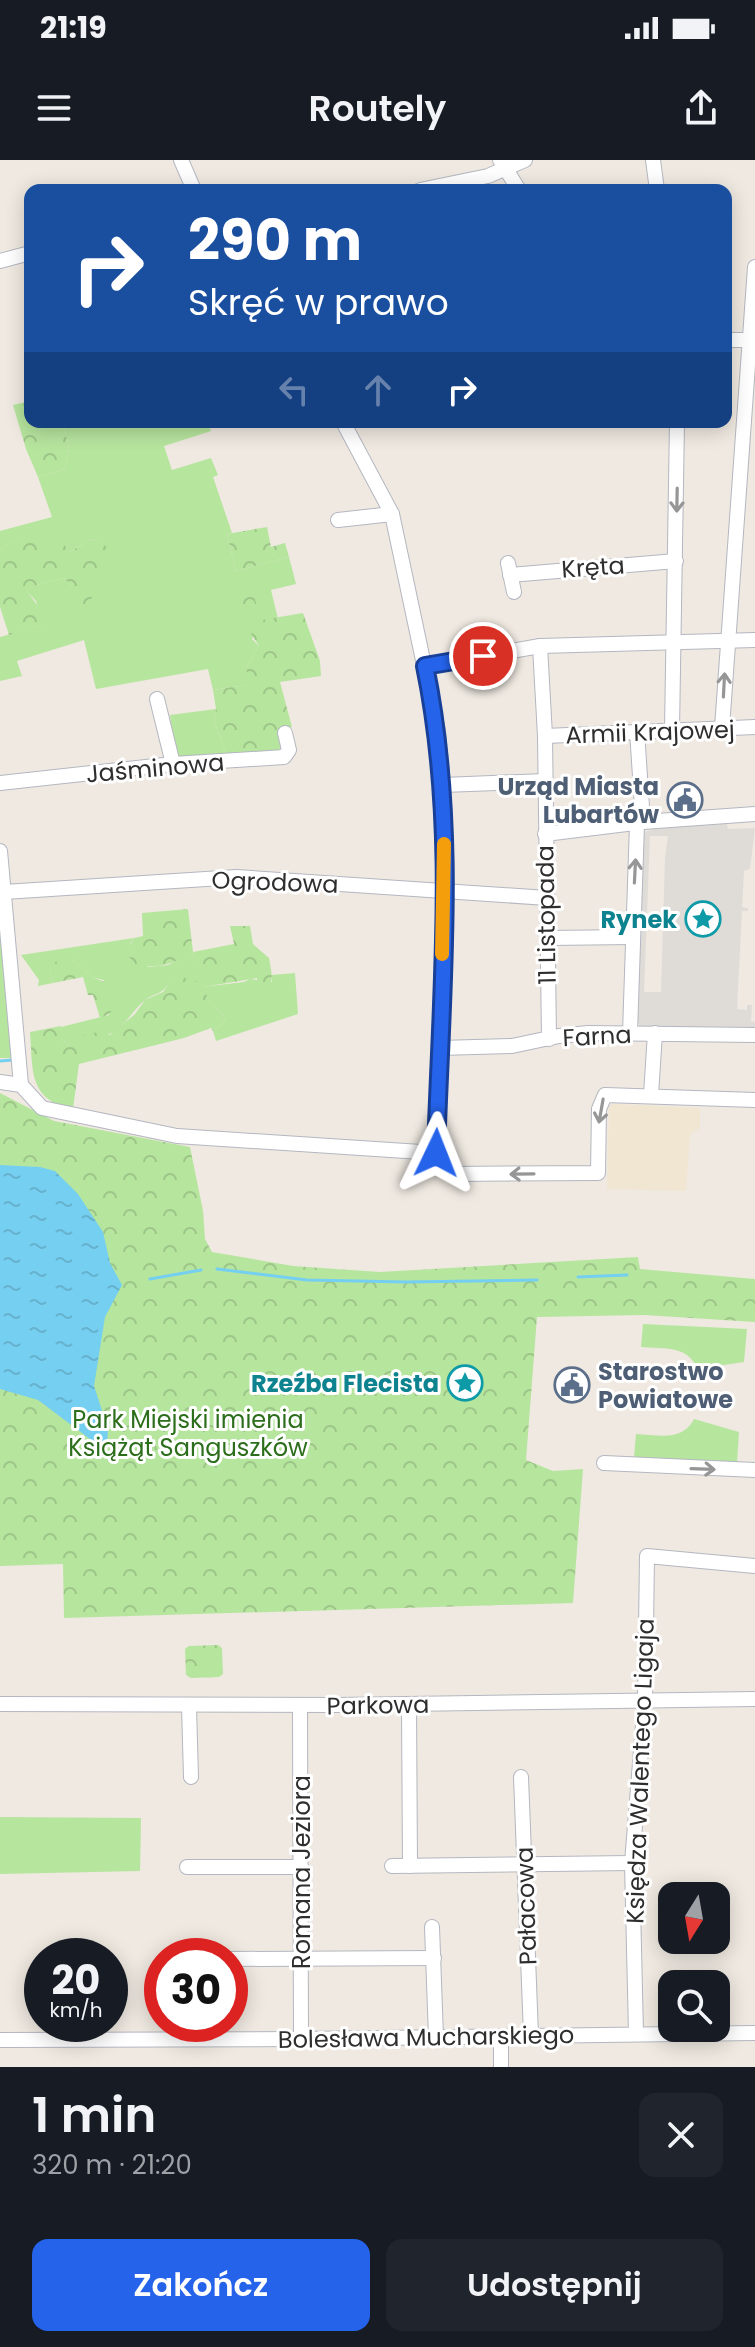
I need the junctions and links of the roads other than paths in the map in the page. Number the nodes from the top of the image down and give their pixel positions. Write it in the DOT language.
graph roads {
  1 [pos="181,160"];
  2 [pos="525,160"];
  3 [pos="653,160"];
  4 [pos="504,165"];
  5 [pos="191,184"];
  6 [pos="452,184"];
  7 [pos="515,184"];
  8 [pos="656,184"];
  9 [pos="24,255"];
  10 [pos="0,261"];
  11 [pos="755,267"];
  12 [pos="752,340"];
  13 [pos="346,428"];
  14 [pos="677,428"];
  15 [pos="392,514"];
  16 [pos="338,520"];
  17 [pos="676,561"];
  18 [pos="514,592"];
  19 [pos="755,640"];
  20 [pos="673,641"];
  21 [pos="727,641"];
  22 [pos="540,646"];
  23 [pos="425,666"];
  24 [pos="157,699"];
  25 [pos="755,727"];
  26 [pos="722,728"];
  27 [pos="672,730"];
  28 [pos="637,731"];
  29 [pos="285,733"];
  30 [pos="545,736"];
  31 [pos="173,764"];
  32 [pos="545,781"];
  33 [pos="0,783"];
  34 [pos="443,785"];
  35 [pos="755,814"];
  36 [pos="640,823"];
  37 [pos="545,834"];
  38 [pos="0,851"];
  39 [pos="4,892"];
  40 [pos="444,892"];
  41 [pos="547,898"];
  42 [pos="632,937"];
  43 [pos="548,938"];
  44 [pos="630,1033"];
  45 [pos="655,1033"];
  46 [pos="755,1035"];
  47 [pos="549,1039"];
  48 [pos="440,1048"];
  49 [pos="0,1082"];
  50 [pos="21,1085"];
  51 [pos="651,1095"];
  52 [pos="755,1100"];
  53 [pos="436,1153"];
  54 [pos="604,1463"];
  55 [pos="755,1470"];
  56 [pos="755,1566"];
  57 [pos="755,1699"];
  58 [pos="645,1700"];
  59 [pos="0,1704"];
  60 [pos="409,1705"];
  61 [pos="189,1706"];
  62 [pos="300,1706"];
  63 [pos="191,1777"];
  64 [pos="521,1777"];
  65 [pos="632,1863"];
  66 [pos="523,1865"];
  67 [pos="392,1866"];
  68 [pos="410,1866"];
  69 [pos="187,1867"];
  70 [pos="301,1867"];
  71 [pos="432,1927"];
  72 [pos="434,1958"];
  73 [pos="248,1959"];
  74 [pos="301,1959"];
  75 [pos="636,2033"];
  76 [pos="755,2033"];
  77 [pos="531,2035"];
  78 [pos="501,2036"];
  79 [pos="436,2037"];
  80 [pos="301,2039"];
  81 [pos="0,2040"];
  82 [pos="501,2067"];
  1 -- 5 [label="street"];
  2 -- 4 [label="street"];
  3 -- 8 [label="street"];
  4 -- 6 [label="street"];
  4 -- 7 [label="street"];
  9 -- 10 [label="street"];
  11 -- 12 [label="street"];
  12 -- 21 [label="street"];
  13 -- 15 [label="street"];
  14 -- 17 [label="street, one-way"];
  15 -- 16 [label="street"];
  15 -- 23 [label="street"];
  17 -- 18 [label="street, Kręta"];
  17 -- 20 [label="street"];
  19 -- 21 [label="street"];
  20 -- 21 [label="street"];
  20 -- 22 [label="street"];
  20 -- 27 [label="street"];
  26 -- 21 [label="street, one-way"];
  22 -- 23 [label="street"];
  22 -- 30 [label="street, 11 Listopada"];
  23 -- 34 [label="street"];
  24 -- 31 [label="street"];
  25 -- 26 [label="street, Armii Krajowej"];
  26 -- 27 [label="street, Armii Krajowej"];
  27 -- 28 [label="street, Armii Krajowej"];
  28 -- 30 [label="street, Armii Krajowej"];
  28 -- 36 [label="street"];
  29 -- 31 [label="street, Jaśminowa"];
  30 -- 32 [label="street, 11 Listopada"];
  31 -- 33 [label="street, Jaśminowa"];
  32 -- 34 [label="street"];
  32 -- 37 [label="street, 11 Listopada"];
  34 -- 40 [label="street"];
  35 -- 36 [label="street"];
  36 -- 37 [label="street"];
  42 -- 36 [label="street, one-way"];
  37 -- 41 [label="street, 11 Listopada"];
  38 -- 39 [label="street"];
  39 -- 40 [label="street, Ogrodowa"];
  39 -- 50 [label="street"];
  40 -- 41 [label="street, Ogrodowa"];
  40 -- 48 [label="street"];
  41 -- 43 [label="street, 11 Listopada"];
  42 -- 43 [label="street"];
  42 -- 44 [label="street"];
  43 -- 47 [label="street, 11 Listopada"];
  44 -- 45 [label="street, Farna"];
  44 -- 47 [label="street, Farna"];
  45 -- 46 [label="street, Farna"];
  45 -- 51 [label="street"];
  47 -- 48 [label="street, Farna"];
  48 -- 53 [label="street"];
  49 -- 50 [label="street"];
  50 -- 53 [label="street"];
  51 -- 52 [label="street"];
  51 -- 53 [label="street, one-way"];
  54 -- 55 [label="street, one-way"];
  56 -- 58 [label="street, Księdza Walentego Ligaja"];
  57 -- 58 [label="street, Parkowa"];
  58 -- 60 [label="street, Parkowa"];
  58 -- 65 [label="street, Księdza Walentego Ligaja"];
  59 -- 61 [label="street, Parkowa"];
  60 -- 62 [label="street, Parkowa"];
  60 -- 68 [label="street"];
  61 -- 62 [label="street, Parkowa"];
  61 -- 63 [label="street"];
  62 -- 70 [label="street, Romana Jeziora"];
  64 -- 66 [label="street, Pałacowa"];
  65 -- 66 [label="street"];
  65 -- 75 [label="street, Księdza Walentego Ligaja"];
  66 -- 68 [label="street"];
  66 -- 77 [label="street, Pałacowa"];
  67 -- 68 [label="street"];
  69 -- 70 [label="street"];
  70 -- 74 [label="street, Romana Jeziora"];
  71 -- 72 [label="street"];
  72 -- 74 [label="street"];
  72 -- 79 [label="street"];
  73 -- 74 [label="street"];
  74 -- 80 [label="street, Romana Jeziora"];
  75 -- 76 [label="street, Bolesława Mucharskiego"];
  75 -- 77 [label="street, Bolesława Mucharskiego"];
  77 -- 78 [label="street, Bolesława Mucharskiego"];
  78 -- 79 [label="street, Bolesława Mucharskiego"];
  78 -- 82 [label="street"];
  79 -- 80 [label="street, Bolesława Mucharskiego"];
  80 -- 81 [label="street, Bolesława Mucharskiego"];
}
